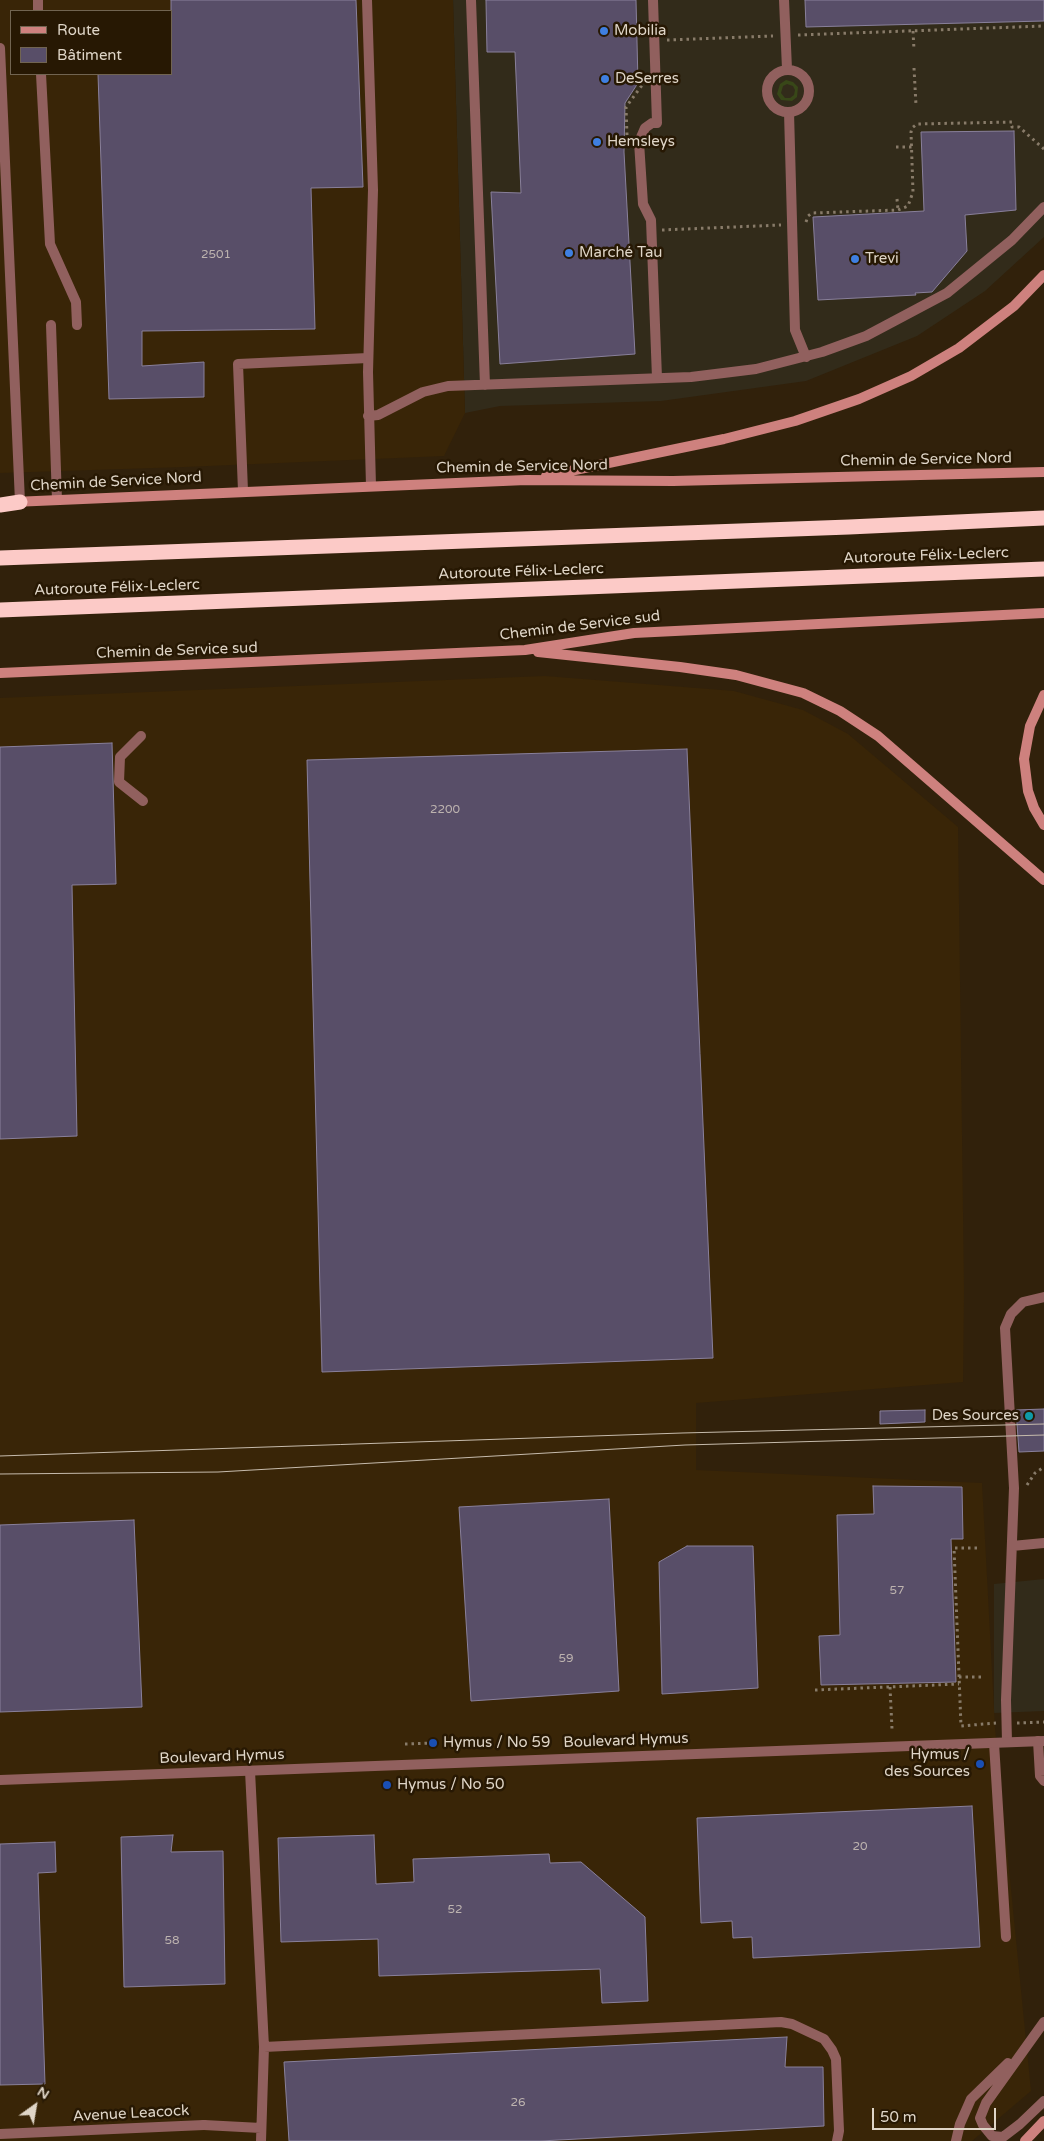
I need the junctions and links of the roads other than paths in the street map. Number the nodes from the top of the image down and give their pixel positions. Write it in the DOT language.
graph roads {
  1 [pos="367,0"];
  2 [pos="471,0"];
  3 [pos="653,0"];
  4 [pos="784,0"];
  5 [pos="0,48"];
  6 [pos="787,69"];
  7 [pos="42,75"];
  8 [pos="789,112"];
  9 [pos="1044,207"];
  10 [pos="1044,274"];
  11 [pos="50,325"];
  12 [pos="77,325"];
  13 [pos="806,357"];
  14 [pos="368,358"];
  15 [pos="657,378"];
  16 [pos="485,385"];
  17 [pos="368,416"];
  18 [pos="1044,472"];
  19 [pos="526,480"];
  20 [pos="371,486"];
  21 [pos="243,491"];
  22 [pos="57,500"];
  23 [pos="20,502"];
  24 [pos="0,503"];
  25 [pos="1044,518"];
  26 [pos="0,558"];
  27 [pos="1044,569"];
  28 [pos="0,610"];
  29 [pos="1044,613"];
  30 [pos="525,650"];
  31 [pos="0,673"];
  32 [pos="1044,695"];
  33 [pos="141,736"];
  34 [pos="143,801"];
  35 [pos="1044,825"];
  36 [pos="1044,880"];
  37 [pos="1044,1297"];
  38 [pos="1044,1543"];
  39 [pos="1012,1546"];
  40 [pos="1041,1741"];
  41 [pos="1007,1742"];
  42 [pos="994,1743"];
  43 [pos="250,1771"];
  44 [pos="0,1780"];
  45 [pos="1044,1781"];
  46 [pos="1006,1937"];
  47 [pos="1044,2022"];
  48 [pos="264,2047"];
  49 [pos="1022,2051"];
  50 [pos="1044,2101"];
  51 [pos="1044,2121"];
  52 [pos="261,2128"];
  53 [pos="0,2134"];
  54 [pos="261,2141"];
  55 [pos="837,2141"];
  56 [pos="956,2141"];
  57 [pos="1025,2141"];
  1 -- 14 [label="street"];
  2 -- 16 [label="street"];
  3 -- 15 [label="street"];
  4 -- 6 [label="street"];
  5 -- 23 [label="street"];
  6 -- 8 [label="street"];
  6 -- 8 [label="street"];
  7 -- 12 [label="street"];
  8 -- 13 [label="street"];
  9 -- 13 [label="street"];
  10 -- 19 [label="main road"];
  11 -- 22 [label="street"];
  13 -- 15 [label="street"];
  14 -- 17 [label="street"];
  14 -- 21 [label="street"];
  15 -- 16 [label="street"];
  16 -- 17 [label="street"];
  17 -- 20 [label="street"];
  18 -- 19 [label="main road, Chemin de Service Nord"];
  19 -- 20 [label="main road, Chemin de Service Nord"];
  20 -- 21 [label="main road, Chemin de Service Nord"];
  21 -- 22 [label="main road, Chemin de Service Nord"];
  22 -- 23 [label="main road, Chemin de Service Nord"];
  23 -- 24 [label="highway"];
  25 -- 26 [label="highway"];
  27 -- 28 [label="highway, Autoroute Félix-Leclerc"];
  29 -- 30 [label="main road, Chemin de Service sud"];
  30 -- 31 [label="main road, Chemin de Service sud"];
  30 -- 36 [label="main road"];
  32 -- 35 [label="main road"];
  33 -- 34 [label="street"];
  37 -- 39 [label="street"];
  38 -- 39 [label="street"];
  39 -- 41 [label="street"];
  40 -- 41 [label="street, Boulevard Hymus"];
  40 -- 45 [label="street"];
  41 -- 42 [label="street, Boulevard Hymus"];
  42 -- 43 [label="street, Boulevard Hymus"];
  42 -- 46 [label="street"];
  43 -- 44 [label="street, Boulevard Hymus"];
  43 -- 48 [label="street"];
  47 -- 49 [label="street"];
  48 -- 52 [label="street"];
  48 -- 55 [label="street"];
  49 -- 50 [label="street"];
  49 -- 56 [label="street"];
  51 -- 57 [label="main road"];
  52 -- 53 [label="street, Avenue Leacock"];
  52 -- 54 [label="street"];
}
